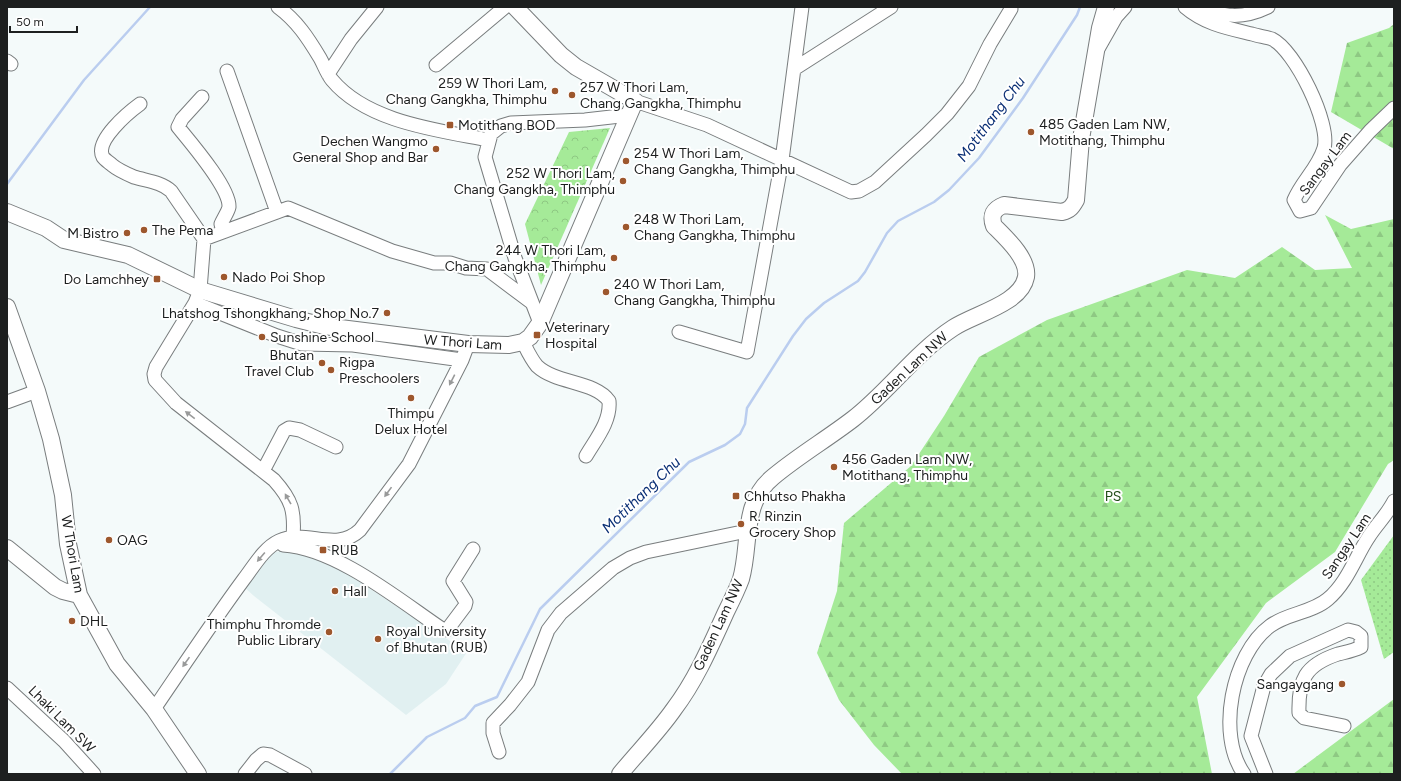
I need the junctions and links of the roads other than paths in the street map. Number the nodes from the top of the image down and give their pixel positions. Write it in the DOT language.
graph roads {
  1 [pos="278,7"];
  2 [pos="377,7"];
  3 [pos="505,7"];
  4 [pos="515,7"];
  5 [pos="802,7"];
  6 [pos="891,7"];
  7 [pos="1106,7"];
  8 [pos="1125,7"];
  9 [pos="1186,7"];
  10 [pos="1193,7"];
  11 [pos="1268,7"];
  12 [pos="1011,9"];
  13 [pos="1098,48"];
  14 [pos="436,65"];
  15 [pos="794,69"];
  16 [pos="227,71"];
  17 [pos="328,74"];
  18 [pos="202,97"];
  19 [pos="140,104"];
  20 [pos="632,108"];
  21 [pos="1394,108"];
  22 [pos="488,140"];
  23 [pos="782,160"];
  24 [pos="7,212"];
  25 [pos="277,212"];
  26 [pos="28,220"];
  27 [pos="7,221"];
  28 [pos="223,232"];
  29 [pos="204,238"];
  30 [pos="198,296"];
  31 [pos="531,302"];
  32 [pos="7,308"];
  33 [pos="540,323"];
  34 [pos="679,332"];
  35 [pos="523,342"];
  36 [pos="468,344"];
  37 [pos="462,360"];
  38 [pos="37,391"];
  39 [pos="7,402"];
  40 [pos="336,447"];
  41 [pos="586,456"];
  42 [pos="263,471"];
  43 [pos="1394,501"];
  44 [pos="747,531"];
  45 [pos="293,537"];
  46 [pos="274,544"];
  47 [pos="7,548"];
  48 [pos="473,549"];
  49 [pos="79,595"];
  50 [pos="7,688"];
  51 [pos="154,709"];
  52 [pos="1344,726"];
  53 [pos="499,752"];
  54 [pos="94,774"];
  55 [pos="198,774"];
  56 [pos="245,774"];
  57 [pos="305,774"];
  58 [pos="620,774"];
  59 [pos="1244,774"];
  60 [pos="1266,774"];
  1 -- 17 [label="street"];
  2 -- 17 [label="street"];
  3 -- 14 [label="street"];
  4 -- 20 [label="main road"];
  5 -- 15 [label="street"];
  6 -- 15 [label="street"];
  7 -- 13 [label="main road, Gaden Lam NW"];
  8 -- 13 [label="street"];
  9 -- 21 [label="street, Sangay Lam"];
  10 -- 11 [label="street"];
  12 -- 23 [label="street"];
  13 -- 44 [label="main road, Gaden Lam NW"];
  15 -- 23 [label="street"];
  16 -- 25 [label="street"];
  17 -- 22 [label="street"];
  18 -- 28 [label="street"];
  19 -- 29 [label="street"];
  20 -- 22 [label="street"];
  20 -- 23 [label="street"];
  20 -- 33 [label="main road, W Thori Lam"];
  22 -- 31 [label="street"];
  23 -- 34 [label="street"];
  24 -- 26 [label="main road, W Thori Lam"];
  25 -- 28 [label="street"];
  25 -- 31 [label="street"];
  26 -- 27 [label="main road, W Thori Lam"];
  26 -- 30 [label="main road, W Thori Lam"];
  28 -- 29 [label="street"];
  29 -- 30 [label="street"];
  30 -- 36 [label="main road, W Thori Lam"];
  30 -- 37 [label="street"];
  42 -- 30 [label="street, one-way"];
  31 -- 33 [label="street"];
  32 -- 38 [label="main road, W Thori Lam"];
  33 -- 35 [label="main road, W Thori Lam"];
  35 -- 36 [label="main road, W Thori Lam"];
  35 -- 41 [label="street"];
  36 -- 37 [label="street"];
  37 -- 45 [label="street, one-way"];
  38 -- 39 [label="street"];
  38 -- 49 [label="main road, W Thori Lam"];
  40 -- 42 [label="street"];
  45 -- 42 [label="street, one-way"];
  43 -- 59 [label="street, Sangay Lam"];
  44 -- 53 [label="street"];
  44 -- 58 [label="main road, Gaden Lam NW"];
  45 -- 46 [label="street"];
  46 -- 48 [label="street"];
  46 -- 51 [label="street, one-way"];
  47 -- 49 [label="main road"];
  49 -- 51 [label="main road, W Thori Lam"];
  50 -- 54 [label="street, Lhaki Lam SW"];
  51 -- 55 [label="main road, W Thori Lam"];
  52 -- 60 [label="street"];
  56 -- 57 [label="street"];
}
